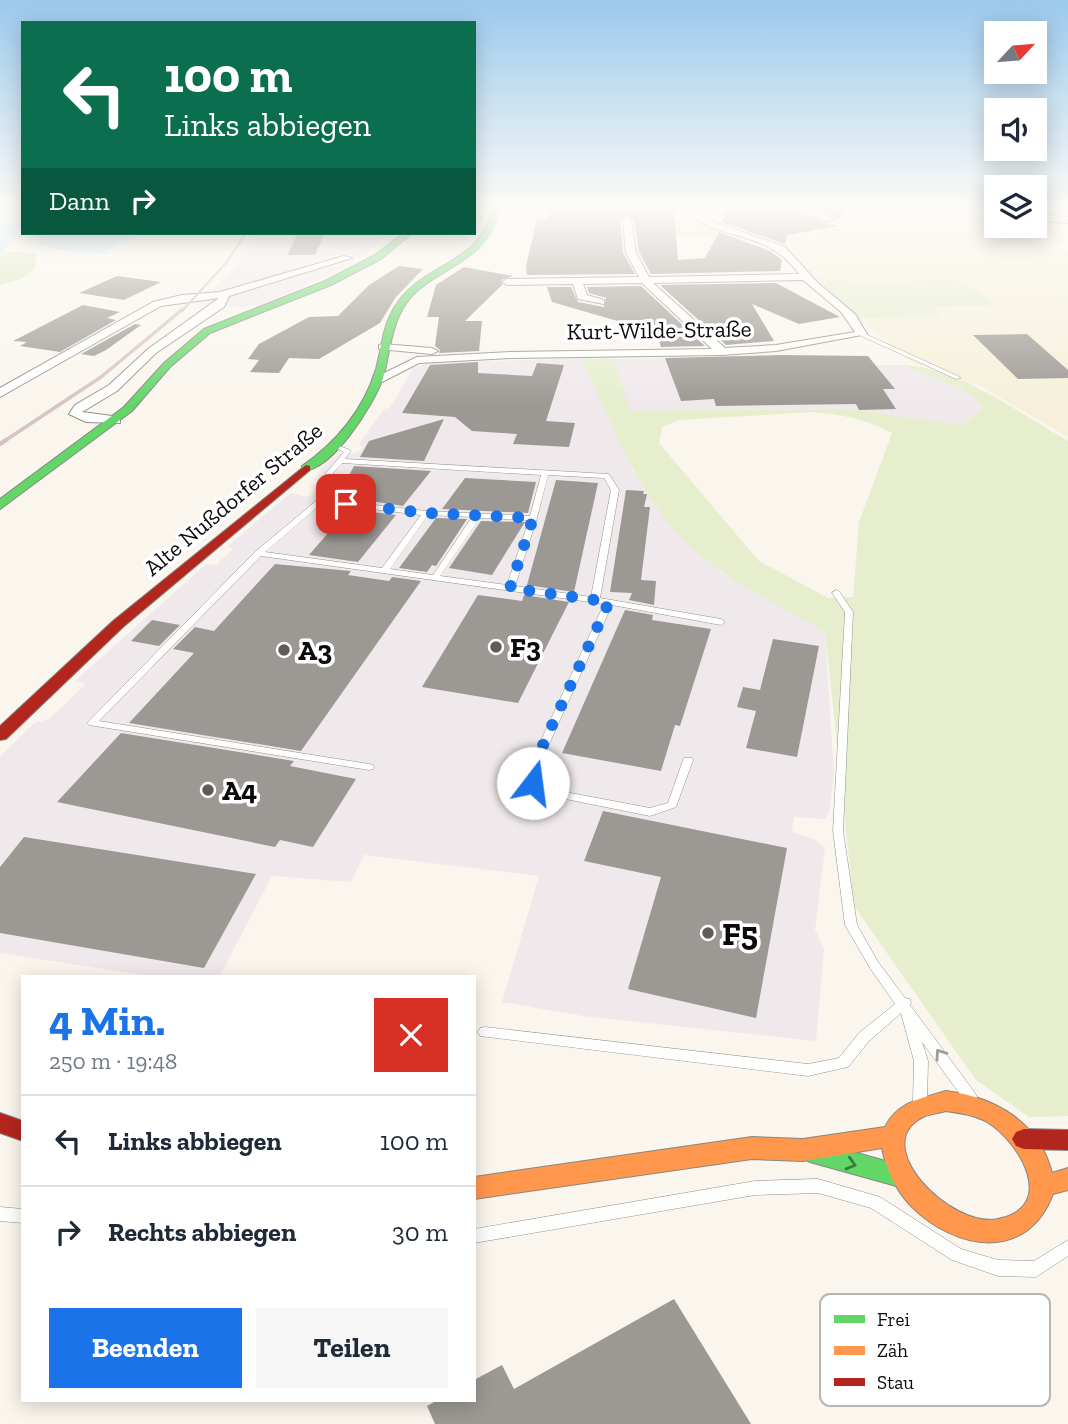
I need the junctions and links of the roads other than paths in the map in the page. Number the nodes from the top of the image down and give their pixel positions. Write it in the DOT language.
graph roads {
  1 [pos="298,272"];
  2 [pos="346,272"];
  3 [pos="441,272"];
  4 [pos="641,272"];
  5 [pos="803,272"];
  6 [pos="806,277"];
  7 [pos="577,281"];
  8 [pos="646,281"];
  9 [pos="507,282"];
  10 [pos="221,295"];
  11 [pos="600,302"];
  12 [pos="861,334"];
  13 [pos="383,351"];
  14 [pos="722,352"];
  15 [pos="478,355"];
  16 [pos="417,360"];
  17 [pos="958,378"];
  18 [pos="379,379"];
  19 [pos="0,393"];
  20 [pos="114,420"];
  21 [pos="339,453"];
  22 [pos="545,473"];
  23 [pos="320,501"];
  24 [pos="0,505"];
  25 [pos="426,513"];
  26 [pos="477,516"];
  27 [pos="533,518"];
  28 [pos="259,553"];
  29 [pos="384,571"];
  30 [pos="435,578"];
  31 [pos="510,588"];
  32 [pos="836,593"];
  33 [pos="595,600"];
  34 [pos="609,602"];
  35 [pos="721,622"];
  36 [pos="0,735"];
  37 [pos="688,760"];
  38 [pos="369,767"];
  39 [pos="905,1003"];
  40 [pos="485,1032"];
  41 [pos="920,1106"];
  42 [pos="976,1106"];
  43 [pos="0,1123"];
  44 [pos="21,1130"];
  45 [pos="894,1136"];
  46 [pos="1024,1139"];
  47 [pos="1068,1140"];
  48 [pos="803,1150"];
  49 [pos="900,1176"];
  50 [pos="1068,1179"];
  51 [pos="1043,1186"];
  52 [pos="476,1188"];
  53 [pos="0,1214"];
  54 [pos="21,1216"];
  55 [pos="476,1236"];
  56 [pos="1068,1247"];
  1 -- 10 [label="street"];
  2 -- 20 [label="street"];
  3 -- 13 [label="street, Alte Nußdorfer Straße"];
  4 -- 8 [label="street"];
  5 -- 6 [label="street"];
  6 -- 8 [label="street"];
  6 -- 12 [label="street"];
  7 -- 8 [label="street"];
  7 -- 9 [label="street"];
  7 -- 11 [label="street"];
  8 -- 14 [label="street"];
  10 -- 19 [label="street"];
  10 -- 20 [label="street"];
  12 -- 14 [label="street, Kurt-Wilde-Straße"];
  12 -- 17 [label="lane"];
  13 -- 15 [label="street, Kurt-Wilde-Straße"];
  13 -- 16 [label="street, Kurt-Wilde-Straße"];
  13 -- 18 [label="street, Alte Nußdorfer Straße"];
  14 -- 15 [label="street, Kurt-Wilde-Straße"];
  15 -- 16 [label="street, Kurt-Wilde-Straße"];
  16 -- 18 [label="street, Kurt-Wilde-Straße"];
  18 -- 21 [label="street, Alte Nußdorfer Straße"];
  20 -- 24 [label="street"];
  21 -- 22 [label="lane"];
  21 -- 23 [label="lane"];
  21 -- 36 [label="street, Alte Nußdorfer Straße"];
  22 -- 27 [label="lane"];
  22 -- 33 [label="lane"];
  23 -- 25 [label="lane"];
  23 -- 28 [label="lane"];
  25 -- 26 [label="lane"];
  25 -- 29 [label="lane"];
  26 -- 27 [label="lane"];
  26 -- 30 [label="lane"];
  27 -- 31 [label="lane"];
  28 -- 29 [label="lane"];
  28 -- 38 [label="lane"];
  29 -- 30 [label="lane"];
  30 -- 31 [label="lane"];
  31 -- 33 [label="lane"];
  32 -- 39 [label="lane"];
  33 -- 34 [label="lane"];
  34 -- 35 [label="lane"];
  34 -- 37 [label="lane"];
  39 -- 40 [label="lane"];
  39 -- 41 [label="lane"];
  42 -- 39 [label="lane, one-way"];
  41 -- 42 [label="street"];
  41 -- 45 [label="street"];
  42 -- 46 [label="street"];
  43 -- 44 [label="street"];
  45 -- 48 [label="street"];
  45 -- 49 [label="street"];
  46 -- 47 [label="street"];
  46 -- 51 [label="street"];
  48 -- 49 [label="street, one-way"];
  48 -- 52 [label="street"];
  49 -- 51 [label="street"];
  50 -- 51 [label="street"];
  53 -- 54 [label="lane"];
  55 -- 56 [label="lane"];
}
